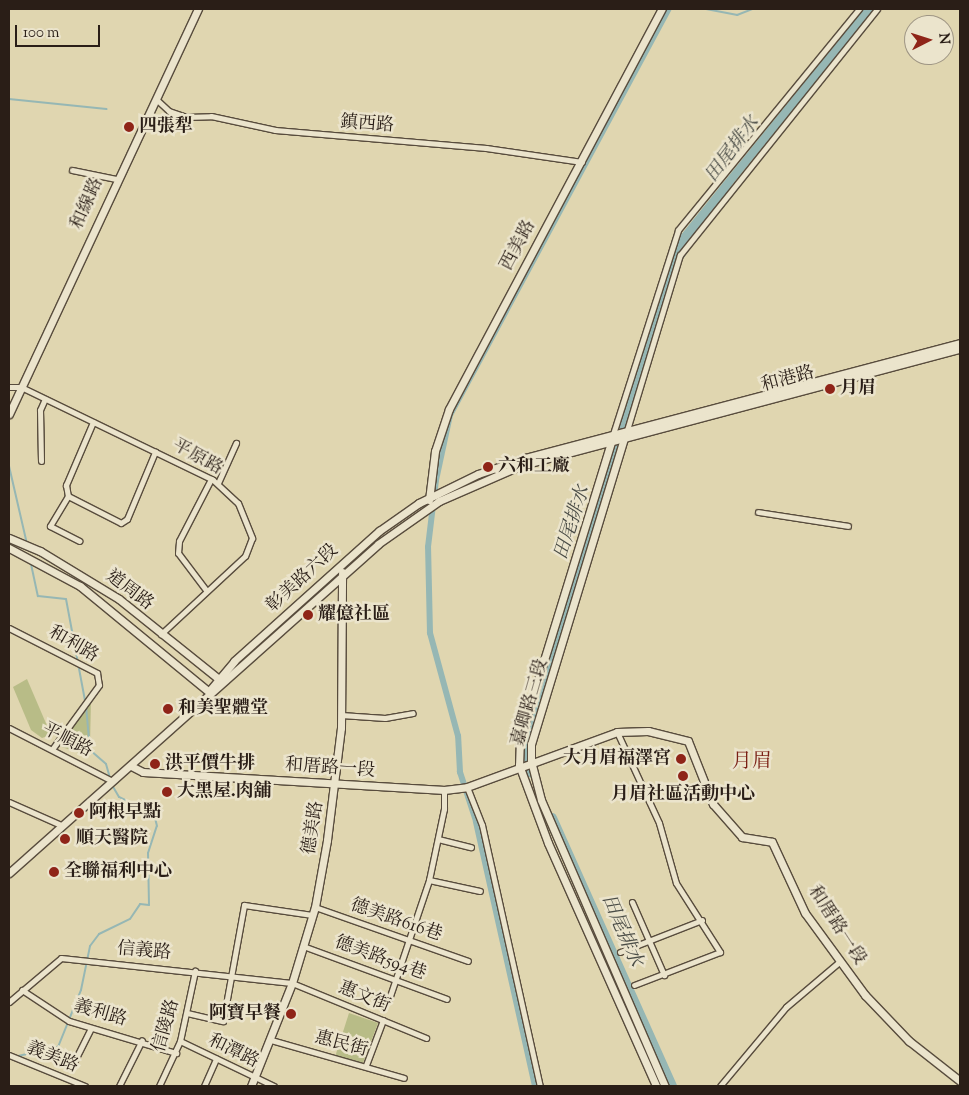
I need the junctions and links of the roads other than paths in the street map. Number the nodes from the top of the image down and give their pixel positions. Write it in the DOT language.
graph roads {
  1 [pos="198,9"];
  2 [pos="662,9"];
  3 [pos="859,9"];
  4 [pos="877,9"];
  5 [pos="156,99"];
  6 [pos="582,162"];
  7 [pos="72,170"];
  8 [pos="116,179"];
  9 [pos="668,249"];
  10 [pos="680,255"];
  11 [pos="960,343"];
  12 [pos="960,349"];
  13 [pos="9,387"];
  14 [pos="21,387"];
  15 [pos="45,398"];
  16 [pos="9,414"];
  17 [pos="93,422"];
  18 [pos="625,435"];
  19 [pos="614,438"];
  20 [pos="236,443"];
  21 [pos="156,452"];
  22 [pos="40,462"];
  23 [pos="211,479"];
  24 [pos="218,484"];
  25 [pos="68,496"];
  26 [pos="428,498"];
  27 [pos="438,498"];
  28 [pos="431,506"];
  29 [pos="758,512"];
  30 [pos="848,526"];
  31 [pos="379,531"];
  32 [pos="9,538"];
  33 [pos="385,539"];
  34 [pos="79,541"];
  35 [pos="9,548"];
  36 [pos="341,563"];
  37 [pos="343,575"];
  38 [pos="206,590"];
  39 [pos="9,628"];
  40 [pos="161,634"];
  41 [pos="220,680"];
  42 [pos="209,692"];
  43 [pos="413,713"];
  44 [pos="342,715"];
  45 [pos="9,728"];
  46 [pos="617,732"];
  47 [pos="53,748"];
  48 [pos="524,763"];
  49 [pos="131,766"];
  50 [pos="112,781"];
  51 [pos="336,785"];
  52 [pos="467,787"];
  53 [pos="444,790"];
  54 [pos="9,802"];
  55 [pos="61,825"];
  56 [pos="438,839"];
  57 [pos="471,847"];
  58 [pos="9,873"];
  59 [pos="429,880"];
  60 [pos="480,891"];
  61 [pos="632,902"];
  62 [pos="315,907"];
  63 [pos="312,915"];
  64 [pos="702,920"];
  65 [pos="410,940"];
  66 [pos="651,941"];
  67 [pos="303,946"];
  68 [pos="620,952"];
  69 [pos="468,961"];
  70 [pos="839,962"];
  71 [pos="195,971"];
  72 [pos="234,975"];
  73 [pos="664,975"];
  74 [pos="396,977"];
  75 [pos="292,983"];
  76 [pos="634,985"];
  77 [pos="22,990"];
  78 [pos="389,999"];
  79 [pos="447,999"];
  80 [pos="9,1002"];
  81 [pos="187,1013"];
  82 [pos="383,1020"];
  83 [pos="91,1028"];
  84 [pos="426,1038"];
  85 [pos="142,1040"];
  86 [pos="270,1040"];
  87 [pos="180,1042"];
  88 [pos="176,1053"];
  89 [pos="12,1056"];
  90 [pos="216,1060"];
  91 [pos="72,1066"];
  92 [pos="366,1066"];
  93 [pos="256,1078"];
  94 [pos="404,1078"];
  95 [pos="960,1081"];
  96 [pos="85,1086"];
  97 [pos="118,1086"];
  98 [pos="159,1086"];
  99 [pos="204,1086"];
  100 [pos="251,1086"];
  101 [pos="274,1086"];
  102 [pos="540,1086"];
  103 [pos="656,1086"];
  104 [pos="665,1086"];
  105 [pos="720,1086"];
  1 -- 5 [label="street, 和線路"];
  2 -- 6 [label="street, 西美路"];
  3 -- 9 [label="street"];
  4 -- 10 [label="street"];
  5 -- 6 [label="street, 鎮西路"];
  5 -- 8 [label="street, 和線路"];
  6 -- 26 [label="street, 西美路"];
  7 -- 8 [label="street"];
  8 -- 14 [label="street, 和線路"];
  9 -- 10 [label="street"];
  9 -- 19 [label="street"];
  10 -- 18 [label="street"];
  11 -- 18 [label="street, 和港路"];
  12 -- 18 [label="street, 和港路"];
  13 -- 14 [label="street, 平原路"];
  14 -- 15 [label="street, 平原路"];
  14 -- 16 [label="street, 和線路"];
  15 -- 17 [label="street, 平原路"];
  15 -- 22 [label="street"];
  17 -- 21 [label="street, 平原路"];
  17 -- 25 [label="street"];
  18 -- 19 [label="street"];
  18 -- 48 [label="street, 嘉卿路三段"];
  19 -- 27 [label="street"];
  19 -- 48 [label="street, 嘉卿路三段"];
  20 -- 24 [label="street"];
  21 -- 23 [label="street, 平原路"];
  21 -- 25 [label="street"];
  23 -- 24 [label="street, 平原路"];
  23 -- 38 [label="street"];
  24 -- 38 [label="street, 平原路"];
  25 -- 34 [label="street"];
  26 -- 27 [label="street"];
  26 -- 28 [label="street, 西美路"];
  26 -- 31 [label="street, 彰美路六段"];
  27 -- 28 [label="street"];
  28 -- 33 [label="street, 彰美路六段"];
  29 -- 30 [label="street"];
  31 -- 33 [label="street"];
  31 -- 36 [label="street, 彰美路六段"];
  32 -- 40 [label="street, 道周路"];
  33 -- 37 [label="street, 彰美路六段"];
  35 -- 42 [label="street, 道周路"];
  36 -- 37 [label="street, 德美路"];
  36 -- 41 [label="street, 彰美路六段"];
  37 -- 41 [label="street, 彰美路六段"];
  37 -- 44 [label="street, 德美路"];
  38 -- 40 [label="street, 平原路"];
  39 -- 47 [label="street, 和利路"];
  40 -- 41 [label="street, 道周路"];
  41 -- 42 [label="street, 彰美路六段"];
  42 -- 49 [label="street, 彰美路六段"];
  43 -- 44 [label="street"];
  44 -- 51 [label="street, 德美路"];
  45 -- 47 [label="street, 平順路"];
  46 -- 48 [label="street, 和厝路一段"];
  46 -- 64 [label="street"];
  46 -- 70 [label="street, 和厝路一段"];
  47 -- 50 [label="street, 平順路"];
  48 -- 52 [label="street, 和厝路一段"];
  48 -- 103 [label="street, 嘉卿路三段"];
  48 -- 104 [label="street, 嘉卿路三段"];
  49 -- 50 [label="street, 彰美路六段"];
  49 -- 51 [label="street, 和厝路一段"];
  50 -- 55 [label="street, 彰美路六段"];
  51 -- 53 [label="street, 和厝路一段"];
  51 -- 62 [label="street, 德美路"];
  52 -- 53 [label="street, 和厝路一段"];
  52 -- 102 [label="street"];
  53 -- 56 [label="street"];
  54 -- 55 [label="street"];
  55 -- 58 [label="street, 彰美路六段"];
  56 -- 57 [label="street"];
  56 -- 59 [label="street"];
  59 -- 60 [label="street"];
  59 -- 65 [label="street"];
  61 -- 66 [label="street"];
  62 -- 63 [label="street, 德美路"];
  62 -- 65 [label="street, 德美路616巷"];
  63 -- 67 [label="street, 德美路"];
  63 -- 72 [label="street"];
  64 -- 66 [label="street"];
  64 -- 73 [label="street"];
  65 -- 69 [label="street, 德美路616巷"];
  65 -- 74 [label="street"];
  66 -- 68 [label="street"];
  66 -- 73 [label="street"];
  67 -- 74 [label="street, 德美路594巷"];
  67 -- 75 [label="street, 德美路"];
  70 -- 95 [label="street, 和厝路一段"];
  70 -- 105 [label="street"];
  71 -- 72 [label="street, 信義路"];
  71 -- 77 [label="street, 信義路"];
  71 -- 81 [label="street, 信陵路"];
  72 -- 75 [label="street, 信義路"];
  72 -- 81 [label="street"];
  73 -- 76 [label="street"];
  74 -- 78 [label="street"];
  74 -- 79 [label="street, 德美路594巷"];
  75 -- 82 [label="street, 惠文街"];
  75 -- 86 [label="street, 德美路"];
  77 -- 80 [label="street, 信義路"];
  77 -- 83 [label="street, 義利路"];
  81 -- 87 [label="street, 信陵路"];
  82 -- 84 [label="street, 惠文街"];
  82 -- 92 [label="street"];
  83 -- 85 [label="street, 義利路"];
  83 -- 91 [label="street"];
  85 -- 88 [label="street, 義利路"];
  85 -- 97 [label="street"];
  86 -- 92 [label="street, 惠民街"];
  86 -- 93 [label="street, 德美路"];
  87 -- 88 [label="street, 信陵路"];
  87 -- 90 [label="street, 和潭路"];
  88 -- 98 [label="street, 信陵路"];
  89 -- 96 [label="street, 義美路"];
  90 -- 93 [label="street, 和潭路"];
  90 -- 99 [label="street"];
  92 -- 94 [label="street, 惠民街"];
  93 -- 100 [label="street, 德美路"];
  93 -- 101 [label="street, 和潭路"];
}
